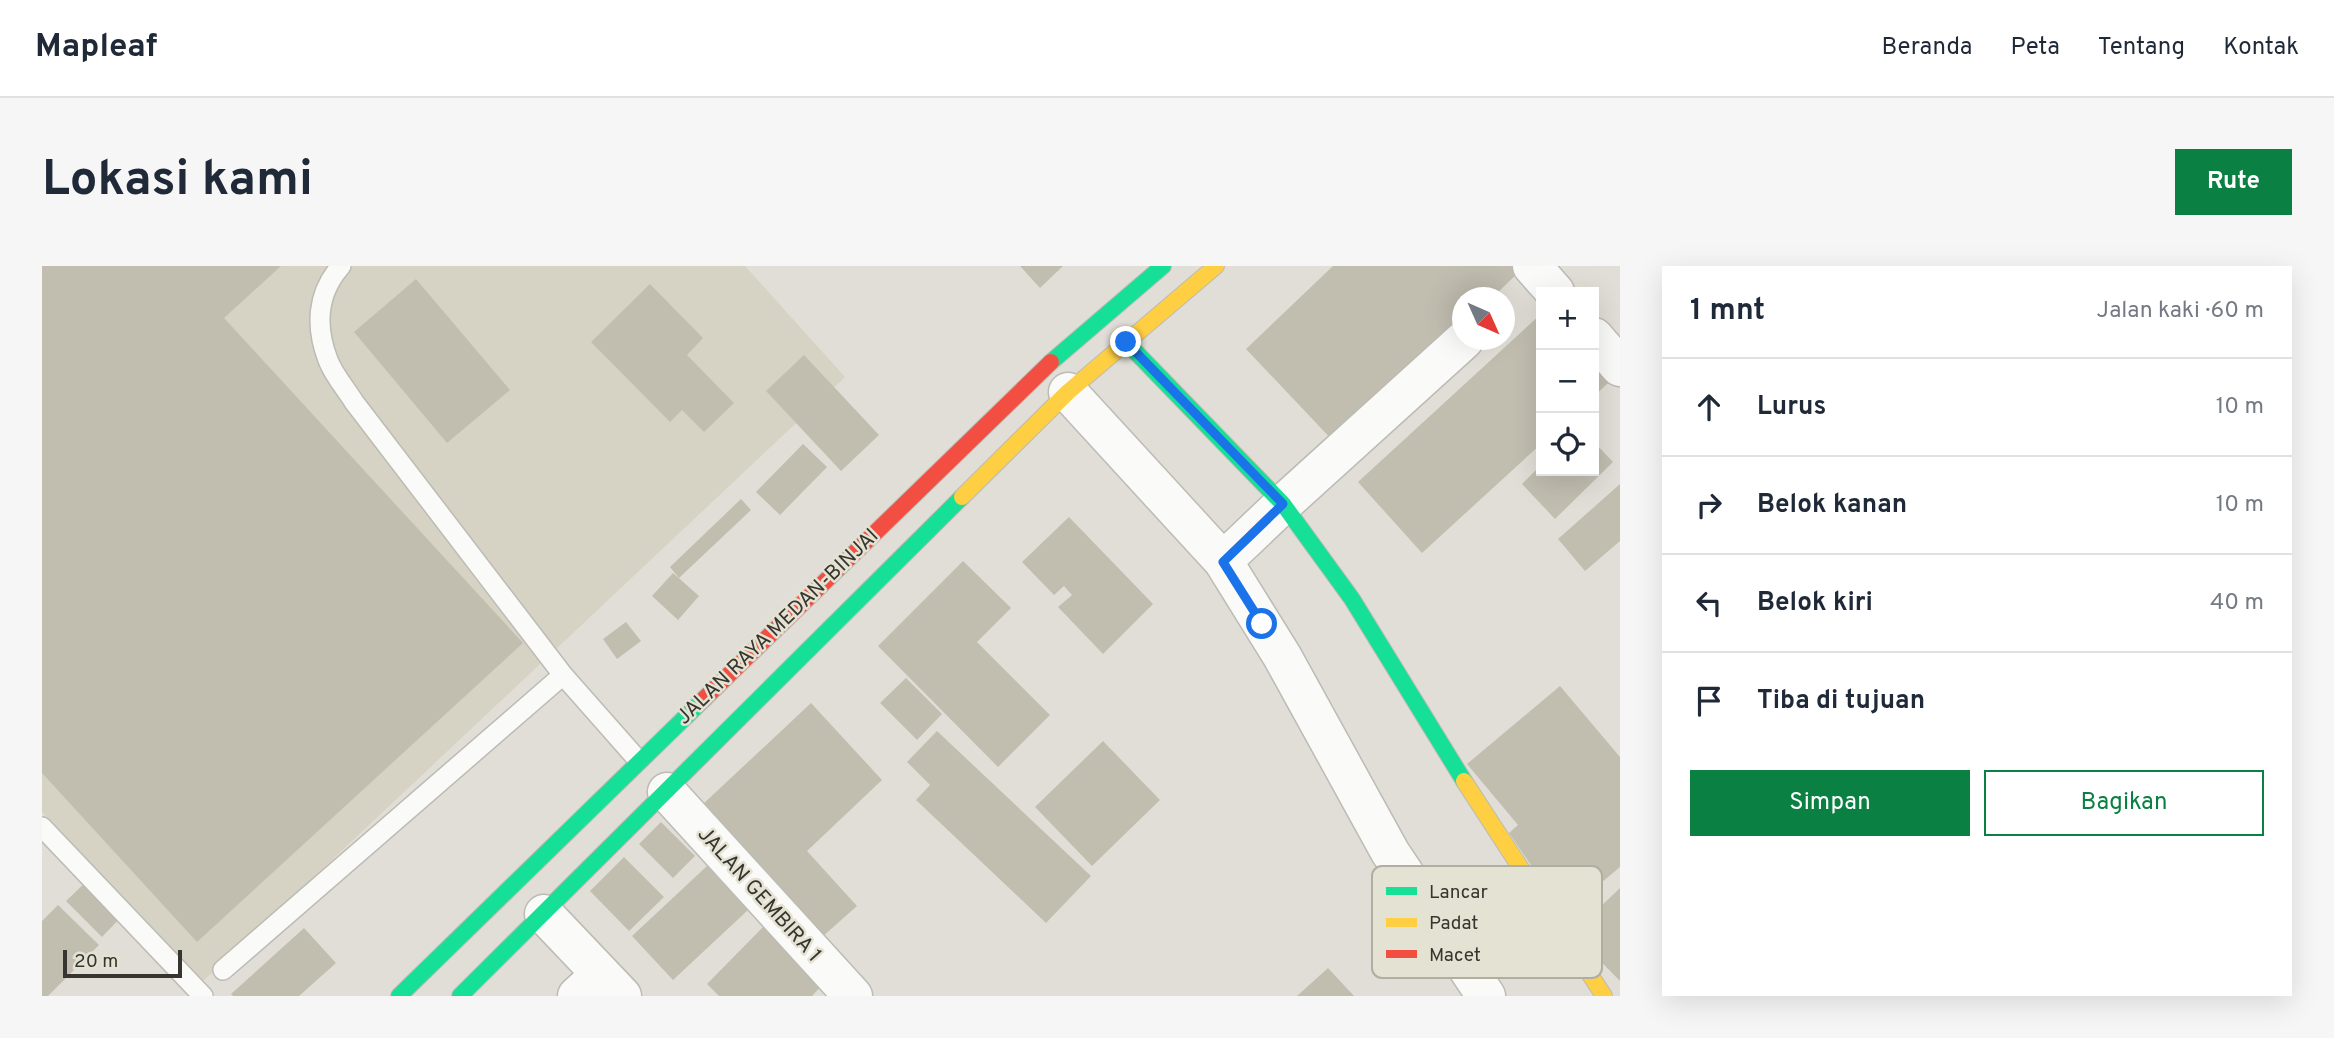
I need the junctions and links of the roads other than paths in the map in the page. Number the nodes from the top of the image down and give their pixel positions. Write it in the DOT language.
graph roads {
  1 [pos="341,266"];
  2 [pos="1163,266"];
  3 [pos="1216,266"];
  4 [pos="1532,266"];
  5 [pos="1551,287"];
  6 [pos="1126,342"];
  7 [pos="1599,343"];
  8 [pos="1453,350"];
  9 [pos="1620,367"];
  10 [pos="1068,392"];
  11 [pos="1283,504"];
  12 [pos="1223,562"];
  13 [pos="563,675"];
  14 [pos="638,760"];
  15 [pos="667,792"];
  16 [pos="42,827"];
  17 [pos="1399,866"];
  18 [pos="1519,866"];
  19 [pos="544,914"];
  20 [pos="223,970"];
  21 [pos="1474,978"];
  22 [pos="1592,978"];
  23 [pos="600,989"];
  24 [pos="203,996"];
  25 [pos="399,996"];
  26 [pos="460,996"];
  27 [pos="853,996"];
  28 [pos="1486,996"];
  29 [pos="1604,996"];
  1 -- 13 [label="lane"];
  2 -- 14 [label="main road, JALAN RAYA MEDAN-BINJAI"];
  3 -- 6 [label="main road, JALAN RAYA MEDAN-BINJAI"];
  4 -- 5 [label="street"];
  6 -- 10 [label="main road, JALAN RAYA MEDAN-BINJAI"];
  6 -- 11 [label="main road"];
  7 -- 9 [label="street"];
  8 -- 11 [label="street"];
  10 -- 12 [label="street"];
  10 -- 15 [label="main road, JALAN RAYA MEDAN-BINJAI"];
  11 -- 12 [label="street"];
  11 -- 18 [label="main road"];
  12 -- 17 [label="street"];
  13 -- 14 [label="lane"];
  13 -- 20 [label="lane"];
  14 -- 25 [label="main road, JALAN RAYA MEDAN-BINJAI"];
  15 -- 19 [label="main road, JALAN RAYA MEDAN-BINJAI"];
  15 -- 27 [label="street, JALAN GEMBIRA 1"];
  16 -- 24 [label="lane"];
  19 -- 23 [label="street"];
  19 -- 26 [label="main road, JALAN RAYA MEDAN-BINJAI"];
  21 -- 28 [label="street"];
  22 -- 29 [label="main road"];
}
